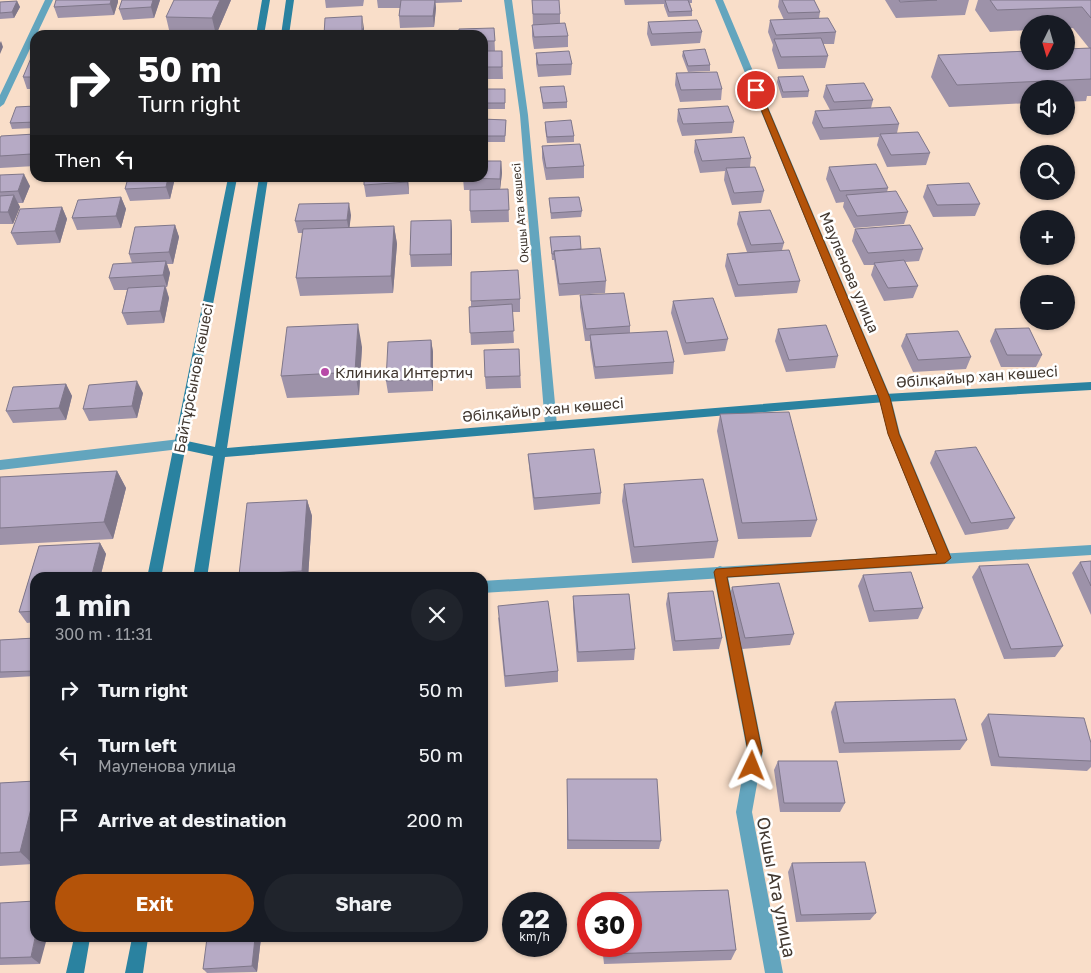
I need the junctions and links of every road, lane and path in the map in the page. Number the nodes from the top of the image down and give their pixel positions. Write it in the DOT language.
graph roads {
  1 [pos="49,0"];
  2 [pos="266,0"];
  3 [pos="290,0"];
  4 [pos="508,0"];
  5 [pos="719,0"];
  6 [pos="35,30"];
  7 [pos="261,30"];
  8 [pos="286,30"];
  9 [pos="30,40"];
  10 [pos="0,104"];
  11 [pos="231,182"];
  12 [pos="262,182"];
  13 [pos="1091,386"];
  14 [pos="885,398"];
  15 [pos="551,425"];
  16 [pos="180,444"];
  17 [pos="221,453"];
  18 [pos="0,465"];
  19 [pos="1091,550"];
  20 [pos="945,558"];
  21 [pos="155,572"];
  22 [pos="201,572"];
  23 [pos="720,572"];
  24 [pos="488,588"];
  25 [pos="81,942"];
  26 [pos="139,942"];
  27 [pos="75,973"];
  28 [pos="134,973"];
  29 [pos="774,973"];
  1 -- 6 [label="street"];
  2 -- 7 [label="main road"];
  3 -- 8 [label="main road"];
  4 -- 15 [label="street, Оқшы Ата көшесі"];
  5 -- 14 [label="street, Мауленова улица"];
  9 -- 10 [label="street"];
  11 -- 16 [label="main road, Байтұрсынов көшесі"];
  12 -- 17 [label="main road"];
  13 -- 14 [label="main road, Әбілқайыр хан көшесі"];
  14 -- 15 [label="main road, Әбілқайыр хан көшесі"];
  14 -- 20 [label="street, Мауленова улица"];
  15 -- 17 [label="main road, Әбілқайыр хан көшесі"];
  16 -- 17 [label="main road, Әбілқайыр хан көшесі"];
  16 -- 18 [label="street, Әбілқайыр хан көшесі"];
  16 -- 21 [label="main road, Байтұрсынов көшесі"];
  17 -- 22 [label="main road"];
  19 -- 20 [label="street"];
  20 -- 23 [label="street"];
  23 -- 24 [label="street"];
  23 -- 29 [label="street, Окшы Ата улица"];
  25 -- 27 [label="main road"];
  26 -- 28 [label="main road"];
}
